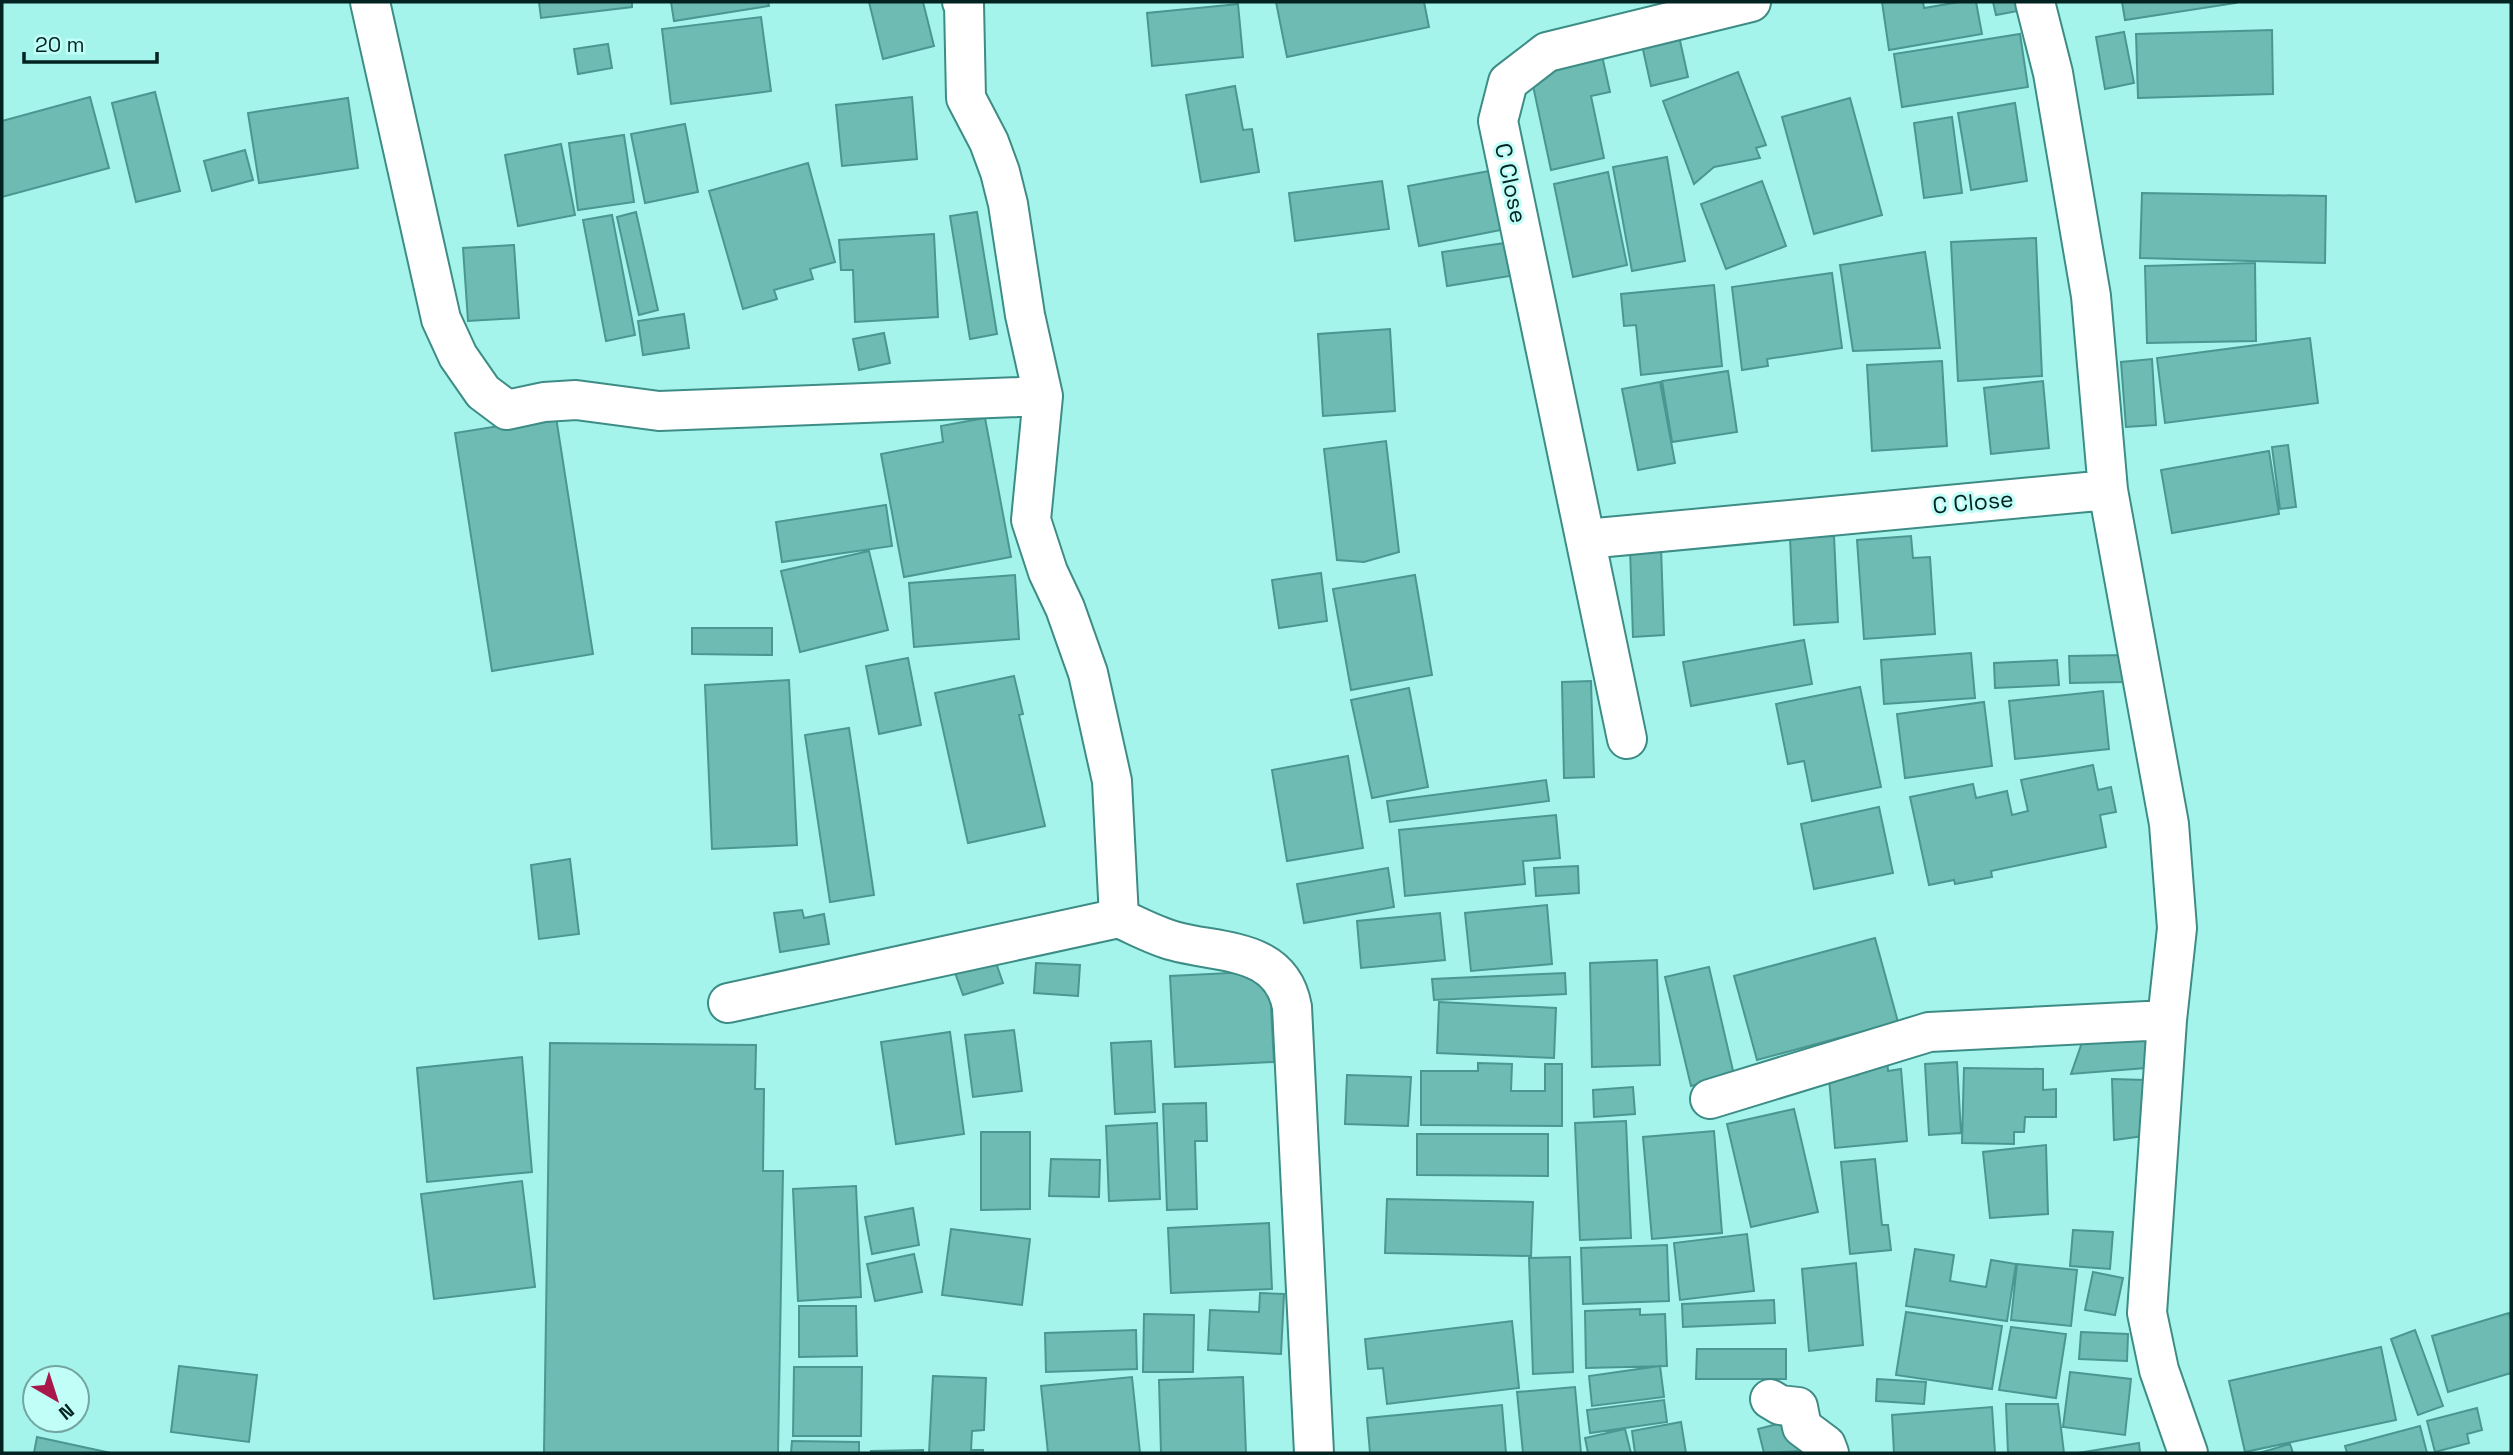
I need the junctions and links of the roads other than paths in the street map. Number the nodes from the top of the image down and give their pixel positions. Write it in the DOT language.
graph roads {
  1 [pos="370,2"];
  2 [pos="962,2"];
  3 [pos="1751,2"];
  4 [pos="2035,2"];
  5 [pos="1043,396"];
  6 [pos="2108,490"];
  7 [pos="1586,539"];
  8 [pos="1627,738"];
  9 [pos="1119,918"];
  10 [pos="728,1003"];
  11 [pos="2167,1020"];
  12 [pos="1710,1099"];
  13 [pos="1770,1399"];
  14 [pos="1314,1453"];
  15 [pos="1829,1453"];
  16 [pos="2188,1453"];
  1 -- 5 [label="street"];
  2 -- 5 [label="street"];
  3 -- 7 [label="street, C Close"];
  4 -- 6 [label="street"];
  5 -- 9 [label="street"];
  6 -- 7 [label="street, C Close"];
  6 -- 11 [label="street"];
  7 -- 8 [label="street, C Close"];
  9 -- 10 [label="street"];
  9 -- 14 [label="street"];
  11 -- 12 [label="street"];
  11 -- 16 [label="street"];
  13 -- 15 [label="street"];
}
